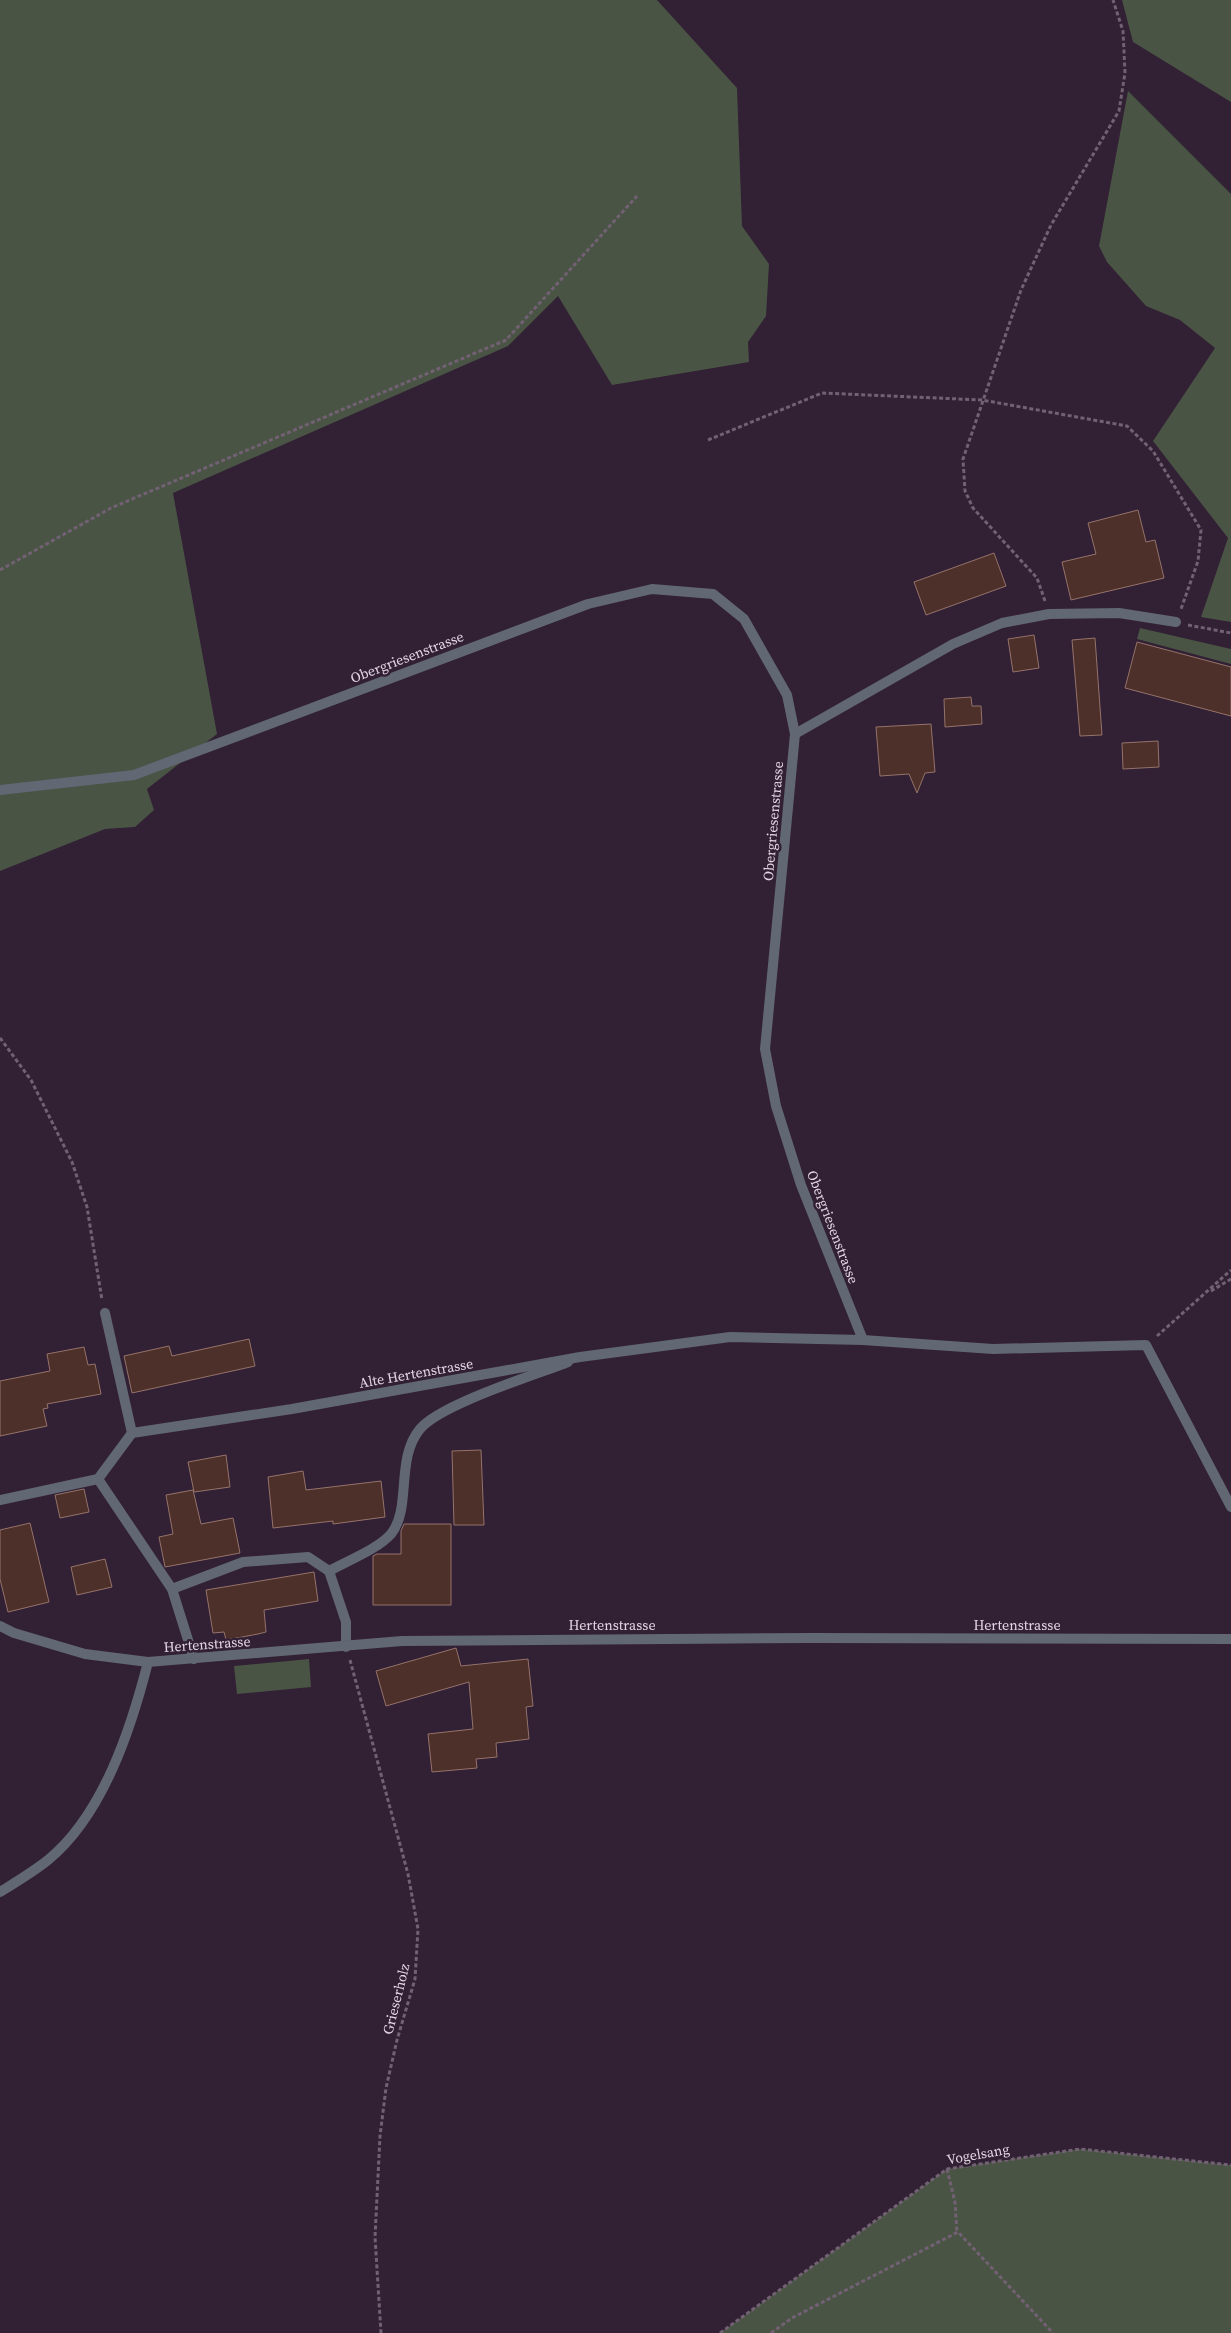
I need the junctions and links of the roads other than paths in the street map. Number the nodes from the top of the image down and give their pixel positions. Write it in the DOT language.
graph roads {
  1 [pos="1176,622"];
  2 [pos="794,734"];
  3 [pos="0,790"];
  4 [pos="105,1313"];
  5 [pos="863,1340"];
  6 [pos="580,1357"];
  7 [pos="132,1433"];
  8 [pos="98,1479"];
  9 [pos="0,1500"];
  10 [pos="1231,1507"];
  11 [pos="329,1571"];
  12 [pos="172,1589"];
  13 [pos="0,1626"];
  14 [pos="1231,1639"];
  15 [pos="346,1647"];
  16 [pos="194,1659"];
  17 [pos="148,1662"];
  18 [pos="0,1892"];
  1 -- 2 [label="street"];
  2 -- 3 [label="street, Obergriesenstrasse"];
  2 -- 5 [label="street, Obergriesenstrasse"];
  4 -- 7 [label="street"];
  5 -- 6 [label="street, Alte Hertenstrasse"];
  5 -- 10 [label="street"];
  6 -- 7 [label="street, Alte Hertenstrasse"];
  6 -- 11 [label="street"];
  7 -- 8 [label="street"];
  8 -- 9 [label="street"];
  8 -- 12 [label="street"];
  11 -- 12 [label="street"];
  11 -- 15 [label="street"];
  12 -- 16 [label="street"];
  13 -- 17 [label="street, Hertenstrasse"];
  14 -- 15 [label="street, Hertenstrasse"];
  15 -- 16 [label="street, Hertenstrasse"];
  16 -- 17 [label="street, Hertenstrasse"];
  17 -- 18 [label="street"];
}
